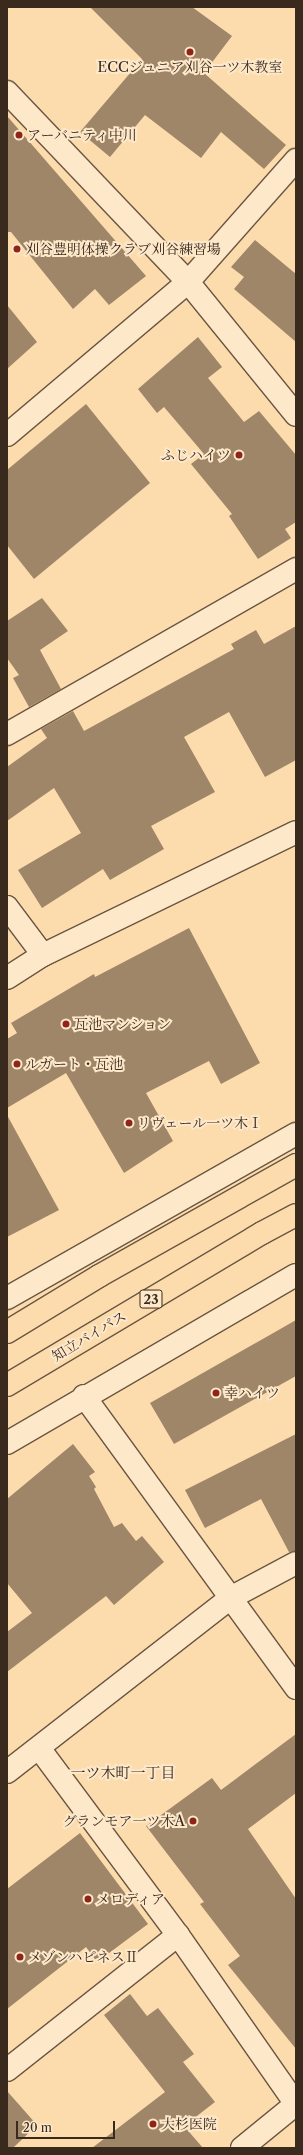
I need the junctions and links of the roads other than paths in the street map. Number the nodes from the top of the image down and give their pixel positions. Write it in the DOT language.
graph roads {
  1 [pos="7,92"];
  2 [pos="296,160"];
  3 [pos="188,282"];
  4 [pos="296,415"];
  5 [pos="7,435"];
  6 [pos="296,569"];
  7 [pos="7,734"];
  8 [pos="296,832"];
  9 [pos="7,907"];
  10 [pos="43,955"];
  11 [pos="7,978"];
  12 [pos="296,1134"];
  13 [pos="296,1165"];
  14 [pos="296,1215"];
  15 [pos="296,1275"];
  16 [pos="9,1293"];
  17 [pos="7,1332"];
  18 [pos="7,1386"];
  19 [pos="84,1396"];
  20 [pos="7,1443"];
  21 [pos="296,1563"];
  22 [pos="232,1597"];
  23 [pos="296,1688"];
  24 [pos="39,1748"];
  25 [pos="7,1772"];
  26 [pos="178,1935"];
  27 [pos="7,2070"];
  28 [pos="296,2104"];
  29 [pos="242,2148"];
  1 -- 3 [label="street"];
  2 -- 3 [label="street"];
  3 -- 4 [label="street"];
  3 -- 5 [label="street"];
  6 -- 7 [label="street"];
  8 -- 10 [label="street"];
  9 -- 10 [label="street"];
  10 -- 11 [label="street"];
  12 -- 16 [label="street"];
  13 -- 17 [label="highway"];
  14 -- 18 [label="highway, 知立バイパス / 23"];
  15 -- 19 [label="street"];
  19 -- 20 [label="street"];
  19 -- 22 [label="street"];
  21 -- 22 [label="street"];
  22 -- 23 [label="street"];
  22 -- 24 [label="street"];
  24 -- 25 [label="street"];
  24 -- 26 [label="street"];
  26 -- 27 [label="street"];
  26 -- 28 [label="street"];
  28 -- 29 [label="street"];
}
